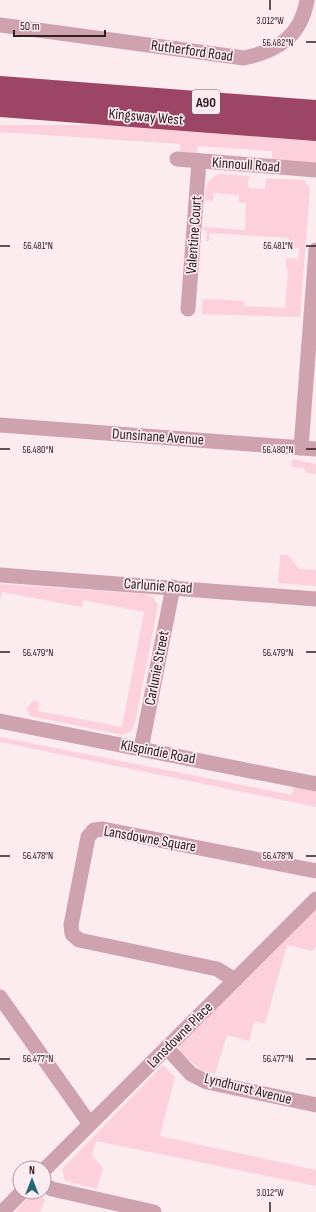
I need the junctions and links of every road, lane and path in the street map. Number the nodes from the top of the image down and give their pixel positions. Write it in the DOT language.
graph roads {
  1 [pos="307,0"];
  2 [pos="0,25"];
  3 [pos="0,79"];
  4 [pos="0,87"];
  5 [pos="97,94"];
  6 [pos="0,106"];
  7 [pos="316,111"];
  8 [pos="117,114"];
  9 [pos="0,118"];
  10 [pos="316,130"];
  11 [pos="177,159"];
  12 [pos="199,161"];
  13 [pos="316,170"];
  14 [pos="316,250"];
  15 [pos="188,309"];
  16 [pos="0,425"];
  17 [pos="301,448"];
  18 [pos="316,449"];
  19 [pos="0,575"];
  20 [pos="172,587"];
  21 [pos="316,599"];
  22 [pos="0,721"];
  23 [pos="141,749"];
  24 [pos="316,784"];
  25 [pos="316,871"];
  26 [pos="316,899"];
  27 [pos="235,980"];
  28 [pos="0,997"];
  29 [pos="167,1048"];
  30 [pos="316,1105"];
  31 [pos="90,1124"];
  32 [pos="52,1162"];
  33 [pos="52,1189"];
  34 [pos="14,1200"];
  35 [pos="2,1212"];
  36 [pos="154,1212"];
  1 -- 2 [label="street, Rutherford Road"];
  3 -- 5 [label="highway, A90"];
  4 -- 5 [label="highway, Kingsway West / A90"];
  5 -- 7 [label="highway, Kingsway West / A90"];
  6 -- 8 [label="highway, Kingsway West / A90"];
  8 -- 9 [label="highway, A90"];
  8 -- 10 [label="highway, Kingsway West / A90"];
  11 -- 12 [label="street, Kinnoull Road"];
  12 -- 13 [label="street, Kinnoull Road"];
  12 -- 15 [label="street, Valentine Court"];
  14 -- 17 [label="street"];
  16 -- 17 [label="street, Dunsinane Avenue"];
  17 -- 18 [label="street, Dunsinane Avenue"];
  19 -- 20 [label="street, Carlunie Road"];
  20 -- 21 [label="street, Carlunie Road"];
  20 -- 23 [label="street, Carlunie Street"];
  22 -- 23 [label="street, Kilspindie Road"];
  23 -- 24 [label="street, Kilspindie Road"];
  25 -- 27 [label="street, Lansdowne Square"];
  26 -- 27 [label="street, Lansdowne Place"];
  27 -- 29 [label="street, Lansdowne Place"];
  28 -- 31 [label="street"];
  29 -- 30 [label="street, Lyndhurst Avenue"];
  29 -- 31 [label="street, Lansdowne Place"];
  31 -- 32 [label="street, Lansdowne Place"];
  33 -- 36 [label="street"];
  34 -- 35 [label="street"];
}
